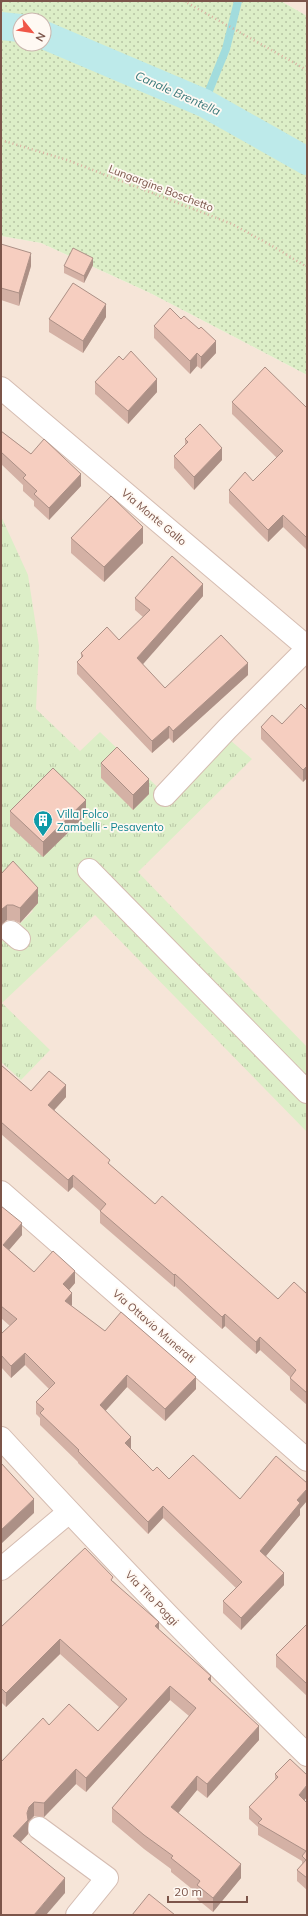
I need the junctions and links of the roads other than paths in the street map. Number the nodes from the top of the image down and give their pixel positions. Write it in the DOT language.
graph roads {
  1 [pos="1,388"];
  2 [pos="307,648"];
  3 [pos="165,795"];
  4 [pos="89,870"];
  5 [pos="307,1092"];
  6 [pos="1,1192"];
  7 [pos="1,1438"];
  8 [pos="307,1460"];
  9 [pos="69,1512"];
  10 [pos="1,1569"];
  11 [pos="307,1755"];
  12 [pos="40,1828"];
  13 [pos="77,1915"];
  1 -- 2 [label="street, Via Monte Gallo"];
  2 -- 3 [label="street, Via Monte Gallo"];
  4 -- 5 [label="street"];
  6 -- 8 [label="street, Via Ottavio Munerati"];
  7 -- 9 [label="street, Via Tito Poggi"];
  9 -- 10 [label="street"];
  9 -- 11 [label="street, Via Tito Poggi"];
  12 -- 13 [label="street"];
}
